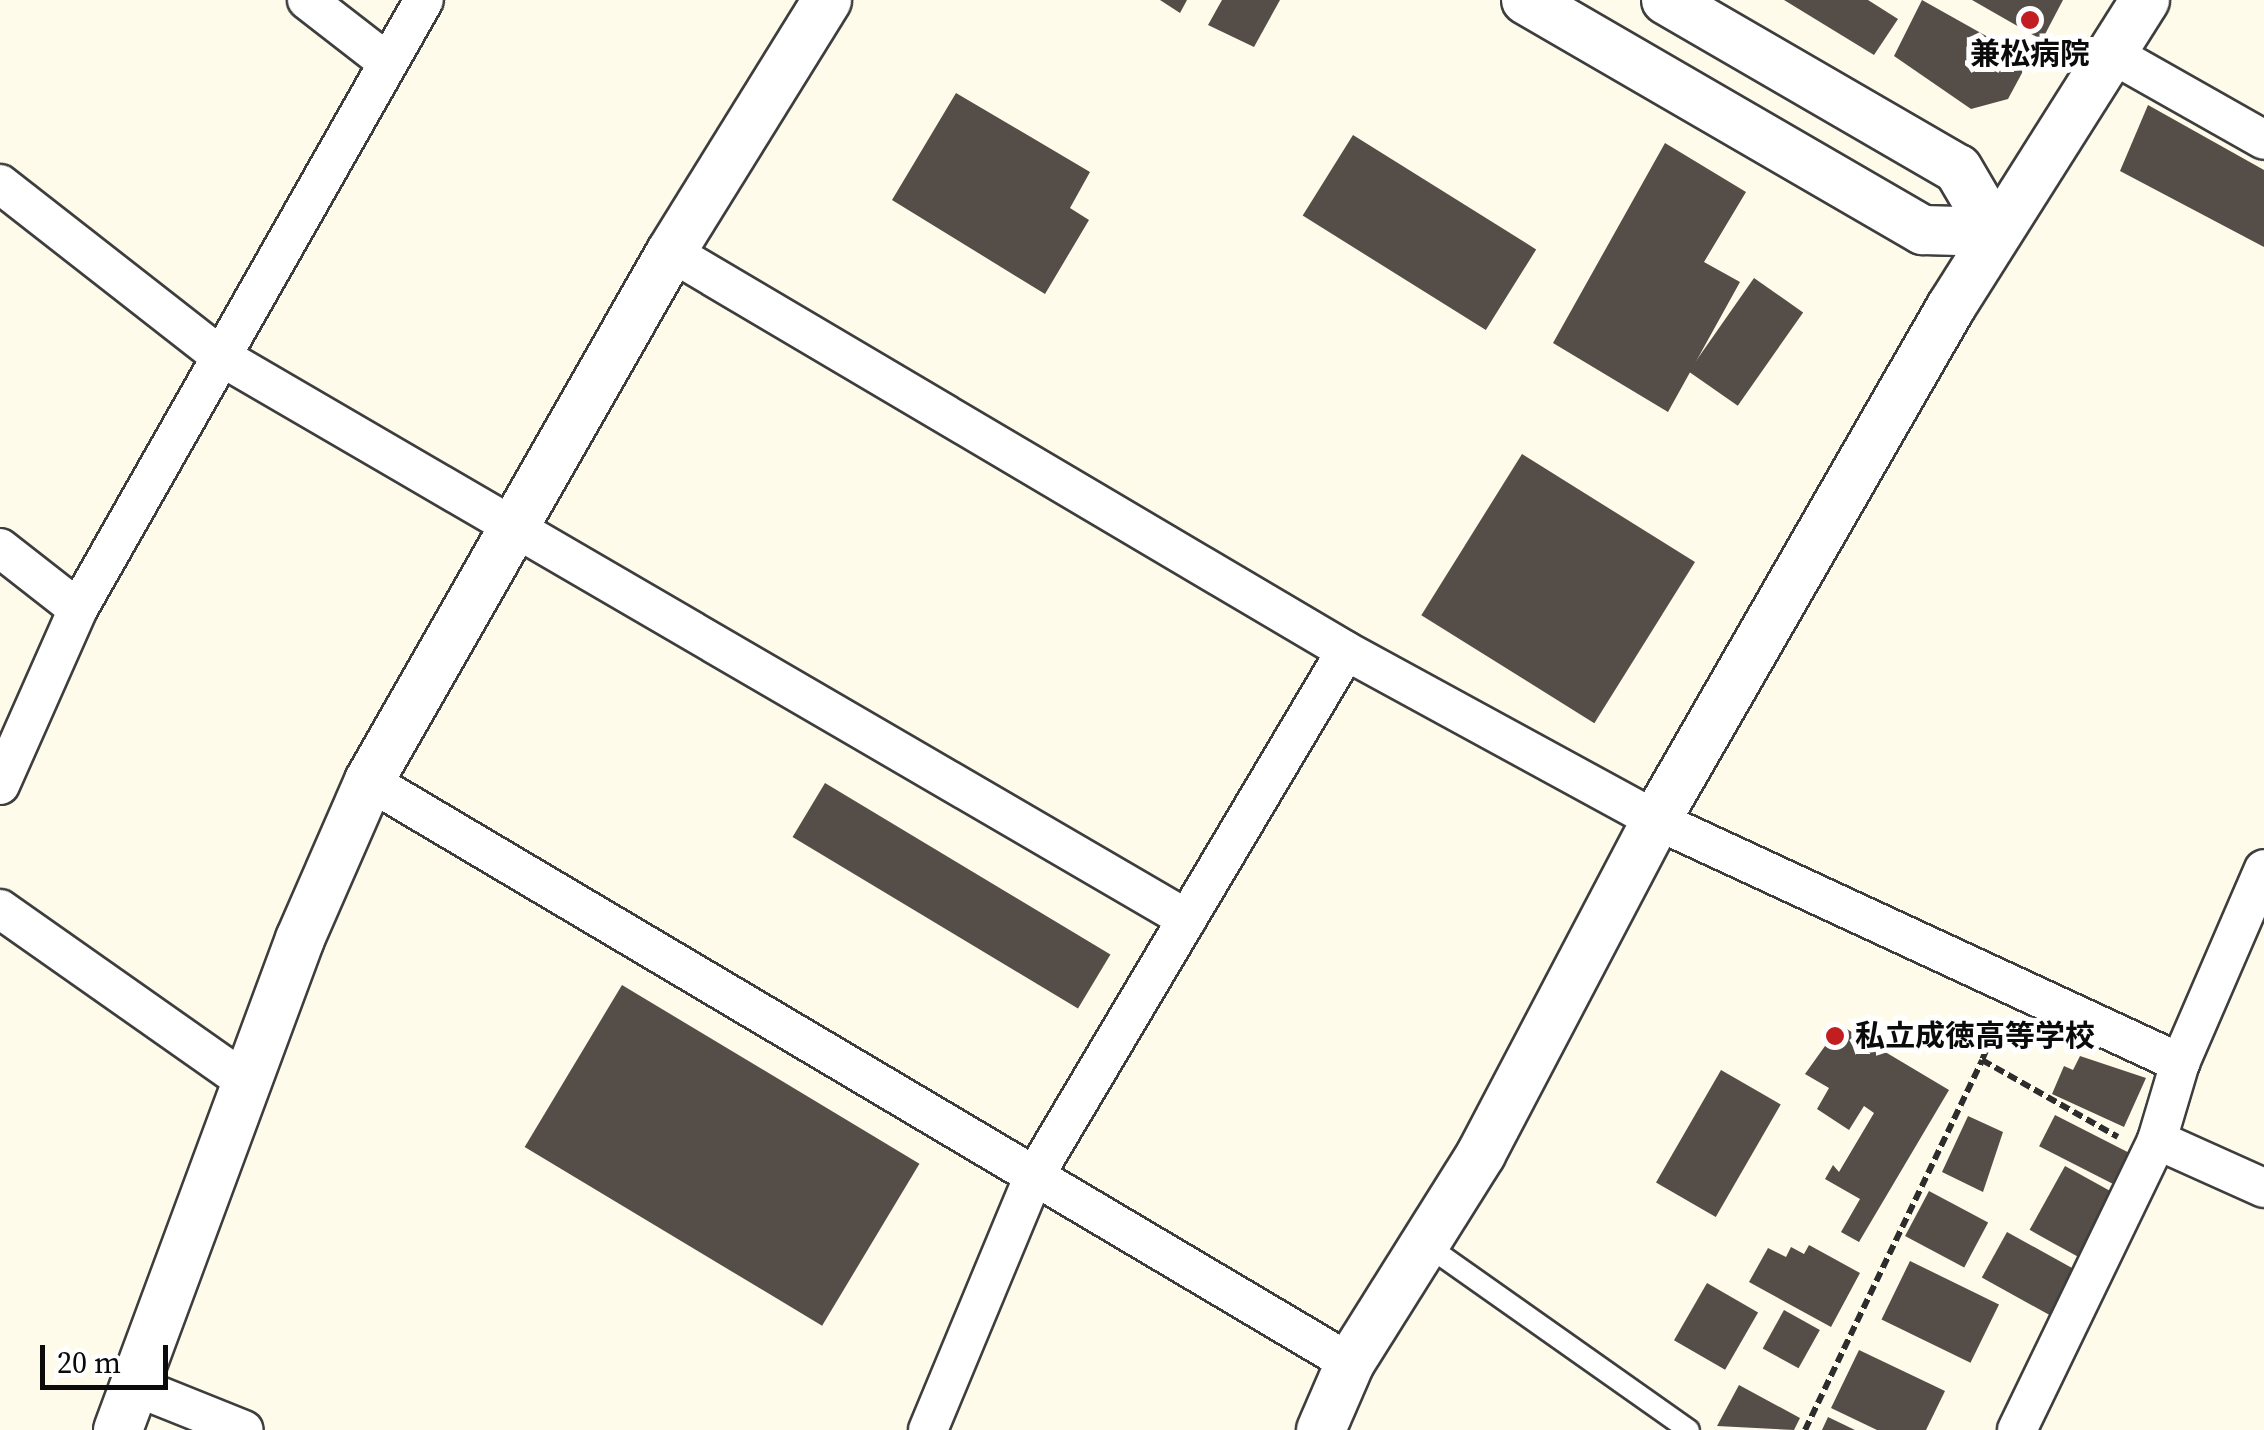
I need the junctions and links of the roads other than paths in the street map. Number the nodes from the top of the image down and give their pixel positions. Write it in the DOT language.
graph roads {
  1 [pos="307,0"];
  2 [pos="424,0"];
  3 [pos="827,0"];
  4 [pos="1526,0"];
  5 [pos="1666,0"];
  6 [pos="2145,0"];
  7 [pos="1721,14"];
  8 [pos="2114,55"];
  9 [pos="387,62"];
  10 [pos="2264,140"];
  11 [pos="0,184"];
  12 [pos="1995,232"];
  13 [pos="672,252"];
  14 [pos="220,356"];
  15 [pos="514,525"];
  16 [pos="0,548"];
  17 [pos="78,608"];
  18 [pos="1346,652"];
  19 [pos="369,781"];
  20 [pos="0,784"];
  21 [pos="1656,820"];
  22 [pos="2264,869"];
  23 [pos="0,909"];
  24 [pos="1187,920"];
  25 [pos="2180,1063"];
  26 [pos="246,1082"];
  27 [pos="2153,1147"];
  28 [pos="1032,1180"];
  29 [pos="2264,1188"];
  30 [pos="1424,1244"];
  31 [pos="1350,1363"];
  32 [pos="126,1408"];
  33 [pos="244,1430"];
  34 [pos="928,1430"];
  35 [pos="1321,1430"];
  36 [pos="1689,1430"];
  37 [pos="2017,1430"];
  1 -- 9 [label="street"];
  2 -- 9 [label="street"];
  3 -- 13 [label="street"];
  4 -- 12 [label="street"];
  5 -- 7 [label="street"];
  6 -- 8 [label="street"];
  7 -- 12 [label="street"];
  8 -- 10 [label="street"];
  8 -- 12 [label="street"];
  9 -- 14 [label="street"];
  11 -- 14 [label="street"];
  12 -- 21 [label="street"];
  13 -- 15 [label="street"];
  13 -- 18 [label="street"];
  14 -- 15 [label="street"];
  14 -- 17 [label="street"];
  15 -- 19 [label="street"];
  15 -- 24 [label="street"];
  16 -- 17 [label="street"];
  17 -- 20 [label="street"];
  18 -- 21 [label="street"];
  18 -- 24 [label="street"];
  19 -- 26 [label="street"];
  19 -- 28 [label="street"];
  21 -- 25 [label="street"];
  21 -- 30 [label="street"];
  22 -- 25 [label="street"];
  23 -- 26 [label="street"];
  24 -- 28 [label="street"];
  25 -- 27 [label="street"];
  26 -- 32 [label="street"];
  27 -- 29 [label="street"];
  27 -- 37 [label="street"];
  28 -- 31 [label="street"];
  28 -- 34 [label="street"];
  30 -- 31 [label="street"];
  30 -- 36 [label="lane"];
  31 -- 35 [label="street"];
  32 -- 33 [label="street"];
}
